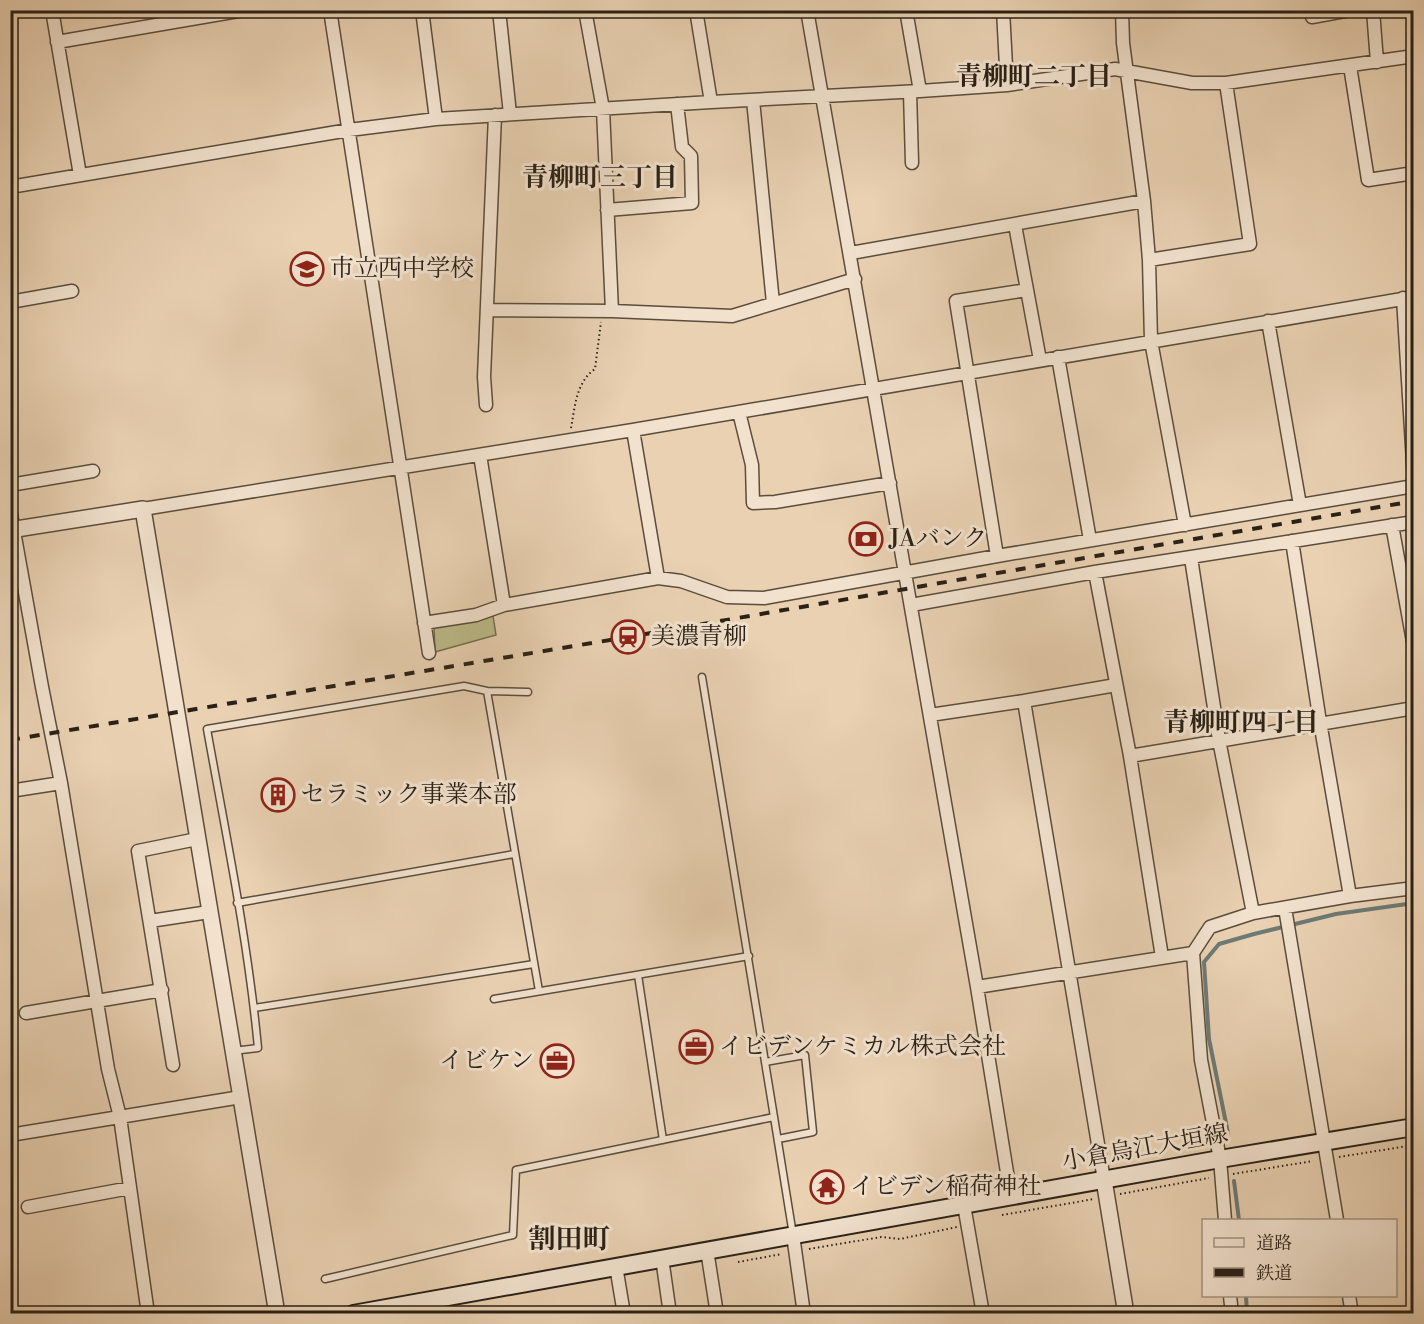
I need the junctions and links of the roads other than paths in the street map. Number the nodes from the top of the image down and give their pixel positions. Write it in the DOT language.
graph roads {
  1 [pos="52,10"];
  2 [pos="244,10"];
  3 [pos="330,10"];
  4 [pos="422,10"];
  5 [pos="499,10"];
  6 [pos="585,10"];
  7 [pos="696,10"];
  8 [pos="807,10"];
  9 [pos="906,10"];
  10 [pos="1003,10"];
  11 [pos="1122,10"];
  12 [pos="1350,10"];
  13 [pos="1373,10"];
  14 [pos="1312,17"];
  15 [pos="57,42"];
  16 [pos="1413,56"];
  17 [pos="1377,62"];
  18 [pos="1350,66"];
  19 [pos="1126,71"];
  20 [pos="1226,83"];
  21 [pos="1007,85"];
  22 [pos="915,92"];
  23 [pos="823,96"];
  24 [pos="753,100"];
  25 [pos="711,102"];
  26 [pos="676,104"];
  27 [pos="603,109"];
  28 [pos="510,114"];
  29 [pos="495,115"];
  30 [pos="436,119"];
  31 [pos="349,130"];
  32 [pos="912,163"];
  33 [pos="1413,173"];
  34 [pos="80,175"];
  35 [pos="10,187"];
  36 [pos="1144,201"];
  37 [pos="607,210"];
  38 [pos="1015,225"];
  39 [pos="851,253"];
  40 [pos="1149,260"];
  41 [pos="855,279"];
  42 [pos="1027,290"];
  43 [pos="72,291"];
  44 [pos="1408,297"];
  45 [pos="10,302"];
  46 [pos="773,303"];
  47 [pos="487,310"];
  48 [pos="607,311"];
  49 [pos="1268,321"];
  50 [pos="1151,342"];
  51 [pos="1058,357"];
  52 [pos="1040,360"];
  53 [pos="966,372"];
  54 [pos="874,388"];
  55 [pos="486,405"];
  56 [pos="739,412"];
  57 [pos="633,430"];
  58 [pos="480,455"];
  59 [pos="400,467"];
  60 [pos="93,471"];
  61 [pos="1413,479"];
  62 [pos="890,483"];
  63 [pos="10,485"];
  64 [pos="1413,486"];
  65 [pos="1300,505"];
  66 [pos="10,509"];
  67 [pos="143,509"];
  68 [pos="1413,522"];
  69 [pos="1185,525"];
  70 [pos="1392,525"];
  71 [pos="12,530"];
  72 [pos="1090,540"];
  73 [pos="1292,541"];
  74 [pos="997,555"];
  75 [pos="1191,558"];
  76 [pos="905,572"];
  77 [pos="1095,572"];
  78 [pos="658,578"];
  79 [pos="504,605"];
  80 [pos="910,605"];
  81 [pos="424,623"];
  82 [pos="1413,647"];
  83 [pos="429,653"];
  84 [pos="702,677"];
  85 [pos="1116,685"];
  86 [pos="487,691"];
  87 [pos="528,692"];
  88 [pos="1024,701"];
  89 [pos="1413,708"];
  90 [pos="930,715"];
  91 [pos="1320,722"];
  92 [pos="1219,740"];
  93 [pos="1130,756"];
  94 [pos="61,783"];
  95 [pos="10,791"];
  96 [pos="197,839"];
  97 [pos="514,855"];
  98 [pos="1413,888"];
  99 [pos="1350,896"];
  100 [pos="237,903"];
  101 [pos="210,912"];
  102 [pos="1253,913"];
  103 [pos="1286,913"];
  104 [pos="150,921"];
  105 [pos="1193,953"];
  106 [pos="749,957"];
  107 [pos="1162,957"];
  108 [pos="534,964"];
  109 [pos="1069,974"];
  110 [pos="638,975"];
  111 [pos="977,987"];
  112 [pos="162,990"];
  113 [pos="539,991"];
  114 [pos="494,999"];
  115 [pos="97,1001"];
  116 [pos="254,1008"];
  117 [pos="26,1012"];
  118 [pos="233,1051"];
  119 [pos="765,1062"];
  120 [pos="173,1065"];
  121 [pos="241,1097"];
  122 [pos="120,1117"];
  123 [pos="774,1117"];
  124 [pos="1413,1127"];
  125 [pos="10,1135"];
  126 [pos="778,1139"];
  127 [pos="663,1140"];
  128 [pos="1324,1142"];
  129 [pos="1220,1159"];
  130 [pos="130,1188"];
  131 [pos="1106,1188"];
  132 [pos="1011,1197"];
  133 [pos="964,1206"];
  134 [pos="28,1207"];
  135 [pos="1225,1219"];
  136 [pos="1337,1219"];
  137 [pos="794,1244"];
  138 [pos="662,1258"];
  139 [pos="708,1259"];
  140 [pos="616,1266"];
  141 [pos="325,1279"];
  142 [pos="1230,1297"];
  143 [pos="1349,1297"];
  144 [pos="148,1314"];
  145 [pos="277,1314"];
  146 [pos="353,1314"];
  147 [pos="624,1314"];
  148 [pos="670,1314"];
  149 [pos="717,1314"];
  150 [pos="804,1314"];
  151 [pos="983,1314"];
  152 [pos="1126,1314"];
  153 [pos="1232,1314"];
  154 [pos="1352,1314"];
  1 -- 15 [label="street"];
  2 -- 15 [label="street"];
  3 -- 31 [label="street"];
  4 -- 30 [label="street"];
  5 -- 28 [label="street"];
  6 -- 27 [label="street"];
  7 -- 25 [label="street"];
  8 -- 23 [label="street"];
  9 -- 22 [label="street"];
  10 -- 21 [label="street"];
  11 -- 19 [label="street"];
  12 -- 14 [label="street"];
  13 -- 17 [label="street"];
  15 -- 34 [label="street"];
  16 -- 17 [label="street"];
  17 -- 18 [label="street"];
  18 -- 20 [label="street"];
  18 -- 33 [label="street"];
  19 -- 20 [label="street"];
  19 -- 21 [label="street"];
  19 -- 36 [label="street"];
  20 -- 40 [label="street"];
  21 -- 22 [label="street"];
  22 -- 23 [label="street"];
  22 -- 32 [label="street"];
  23 -- 24 [label="street"];
  23 -- 39 [label="street"];
  24 -- 25 [label="street"];
  24 -- 46 [label="street"];
  25 -- 26 [label="street"];
  26 -- 27 [label="street"];
  26 -- 37 [label="street"];
  27 -- 28 [label="street"];
  27 -- 37 [label="street"];
  28 -- 29 [label="street"];
  29 -- 30 [label="street"];
  29 -- 47 [label="street"];
  30 -- 31 [label="street"];
  31 -- 34 [label="street"];
  31 -- 59 [label="street"];
  34 -- 35 [label="street"];
  36 -- 38 [label="street"];
  36 -- 40 [label="street"];
  37 -- 48 [label="street"];
  38 -- 39 [label="street"];
  38 -- 42 [label="street"];
  39 -- 41 [label="street"];
  40 -- 50 [label="street"];
  41 -- 46 [label="street"];
  41 -- 54 [label="street"];
  42 -- 52 [label="street"];
  42 -- 53 [label="street"];
  43 -- 45 [label="street"];
  44 -- 49 [label="street"];
  44 -- 61 [label="street"];
  46 -- 48 [label="street"];
  47 -- 48 [label="street"];
  47 -- 55 [label="street"];
  49 -- 50 [label="street"];
  49 -- 65 [label="street"];
  50 -- 51 [label="street"];
  50 -- 69 [label="street"];
  51 -- 52 [label="street"];
  51 -- 72 [label="street"];
  52 -- 53 [label="street"];
  53 -- 54 [label="street"];
  53 -- 74 [label="street"];
  54 -- 56 [label="street"];
  54 -- 62 [label="street"];
  56 -- 57 [label="street"];
  56 -- 62 [label="street"];
  57 -- 58 [label="street"];
  57 -- 78 [label="street"];
  58 -- 59 [label="street"];
  58 -- 79 [label="street"];
  59 -- 67 [label="street"];
  59 -- 81 [label="street"];
  60 -- 63 [label="street"];
  62 -- 76 [label="street"];
  64 -- 65 [label="street"];
  65 -- 69 [label="street"];
  66 -- 71 [label="street"];
  67 -- 71 [label="street"];
  67 -- 96 [label="street"];
  68 -- 70 [label="street"];
  69 -- 72 [label="street"];
  70 -- 73 [label="street"];
  70 -- 82 [label="street"];
  71 -- 94 [label="street"];
  72 -- 74 [label="street"];
  73 -- 75 [label="street"];
  73 -- 91 [label="street"];
  74 -- 76 [label="street"];
  75 -- 77 [label="street"];
  75 -- 92 [label="street"];
  76 -- 78 [label="street"];
  76 -- 80 [label="street"];
  77 -- 80 [label="street"];
  77 -- 85 [label="street"];
  78 -- 79 [label="street"];
  79 -- 81 [label="street"];
  80 -- 90 [label="street"];
  81 -- 83 [label="street"];
  84 -- 106 [label="lane"];
  85 -- 88 [label="street"];
  85 -- 93 [label="street"];
  86 -- 87 [label="lane"];
  86 -- 97 [label="lane"];
  86 -- 100 [label="lane"];
  88 -- 90 [label="street"];
  88 -- 109 [label="street"];
  89 -- 91 [label="street"];
  90 -- 111 [label="street"];
  91 -- 92 [label="street"];
  91 -- 99 [label="street"];
  92 -- 93 [label="street"];
  92 -- 102 [label="street"];
  93 -- 107 [label="street"];
  94 -- 95 [label="street"];
  94 -- 115 [label="street"];
  96 -- 101 [label="street"];
  96 -- 104 [label="street"];
  97 -- 100 [label="lane"];
  97 -- 108 [label="lane"];
  98 -- 99 [label="street"];
  99 -- 103 [label="street"];
  100 -- 116 [label="lane"];
  101 -- 104 [label="street"];
  101 -- 118 [label="street"];
  102 -- 103 [label="street"];
  102 -- 105 [label="street"];
  103 -- 128 [label="street"];
  104 -- 112 [label="street"];
  105 -- 107 [label="street"];
  105 -- 129 [label="street"];
  106 -- 110 [label="lane"];
  106 -- 119 [label="lane"];
  107 -- 109 [label="street"];
  108 -- 113 [label="lane"];
  108 -- 116 [label="lane"];
  109 -- 111 [label="street"];
  109 -- 131 [label="street"];
  110 -- 113 [label="lane"];
  110 -- 127 [label="lane"];
  111 -- 132 [label="street"];
  112 -- 115 [label="street"];
  112 -- 120 [label="street"];
  113 -- 114 [label="lane"];
  115 -- 117 [label="street"];
  115 -- 122 [label="street"];
  116 -- 118 [label="lane"];
  118 -- 121 [label="street"];
  119 -- 123 [label="lane"];
  119 -- 126 [label="lane"];
  121 -- 122 [label="street"];
  121 -- 145 [label="street"];
  122 -- 125 [label="street"];
  122 -- 130 [label="street"];
  123 -- 126 [label="lane"];
  123 -- 127 [label="lane"];
  124 -- 128 [label="main road, 小倉烏江大垣線"];
  126 -- 137 [label="lane"];
  127 -- 141 [label="lane"];
  128 -- 129 [label="main road, 小倉烏江大垣線"];
  128 -- 136 [label="street"];
  129 -- 131 [label="main road, 小倉烏江大垣線"];
  129 -- 135 [label="street"];
  130 -- 134 [label="street"];
  130 -- 144 [label="street"];
  131 -- 132 [label="main road, 小倉烏江大垣線"];
  131 -- 152 [label="street"];
  132 -- 133 [label="main road, 小倉烏江大垣線"];
  133 -- 137 [label="main road, 小倉烏江大垣線"];
  133 -- 151 [label="street"];
  137 -- 139 [label="main road, 小倉烏江大垣線"];
  137 -- 150 [label="street"];
  138 -- 139 [label="main road, 小倉烏江大垣線"];
  138 -- 140 [label="main road, 小倉烏江大垣線"];
  138 -- 148 [label="street"];
  139 -- 149 [label="street"];
  140 -- 146 [label="main road, 小倉烏江大垣線"];
  140 -- 147 [label="street"];
  142 -- 153 [label="street"];
  143 -- 154 [label="street"];
}
